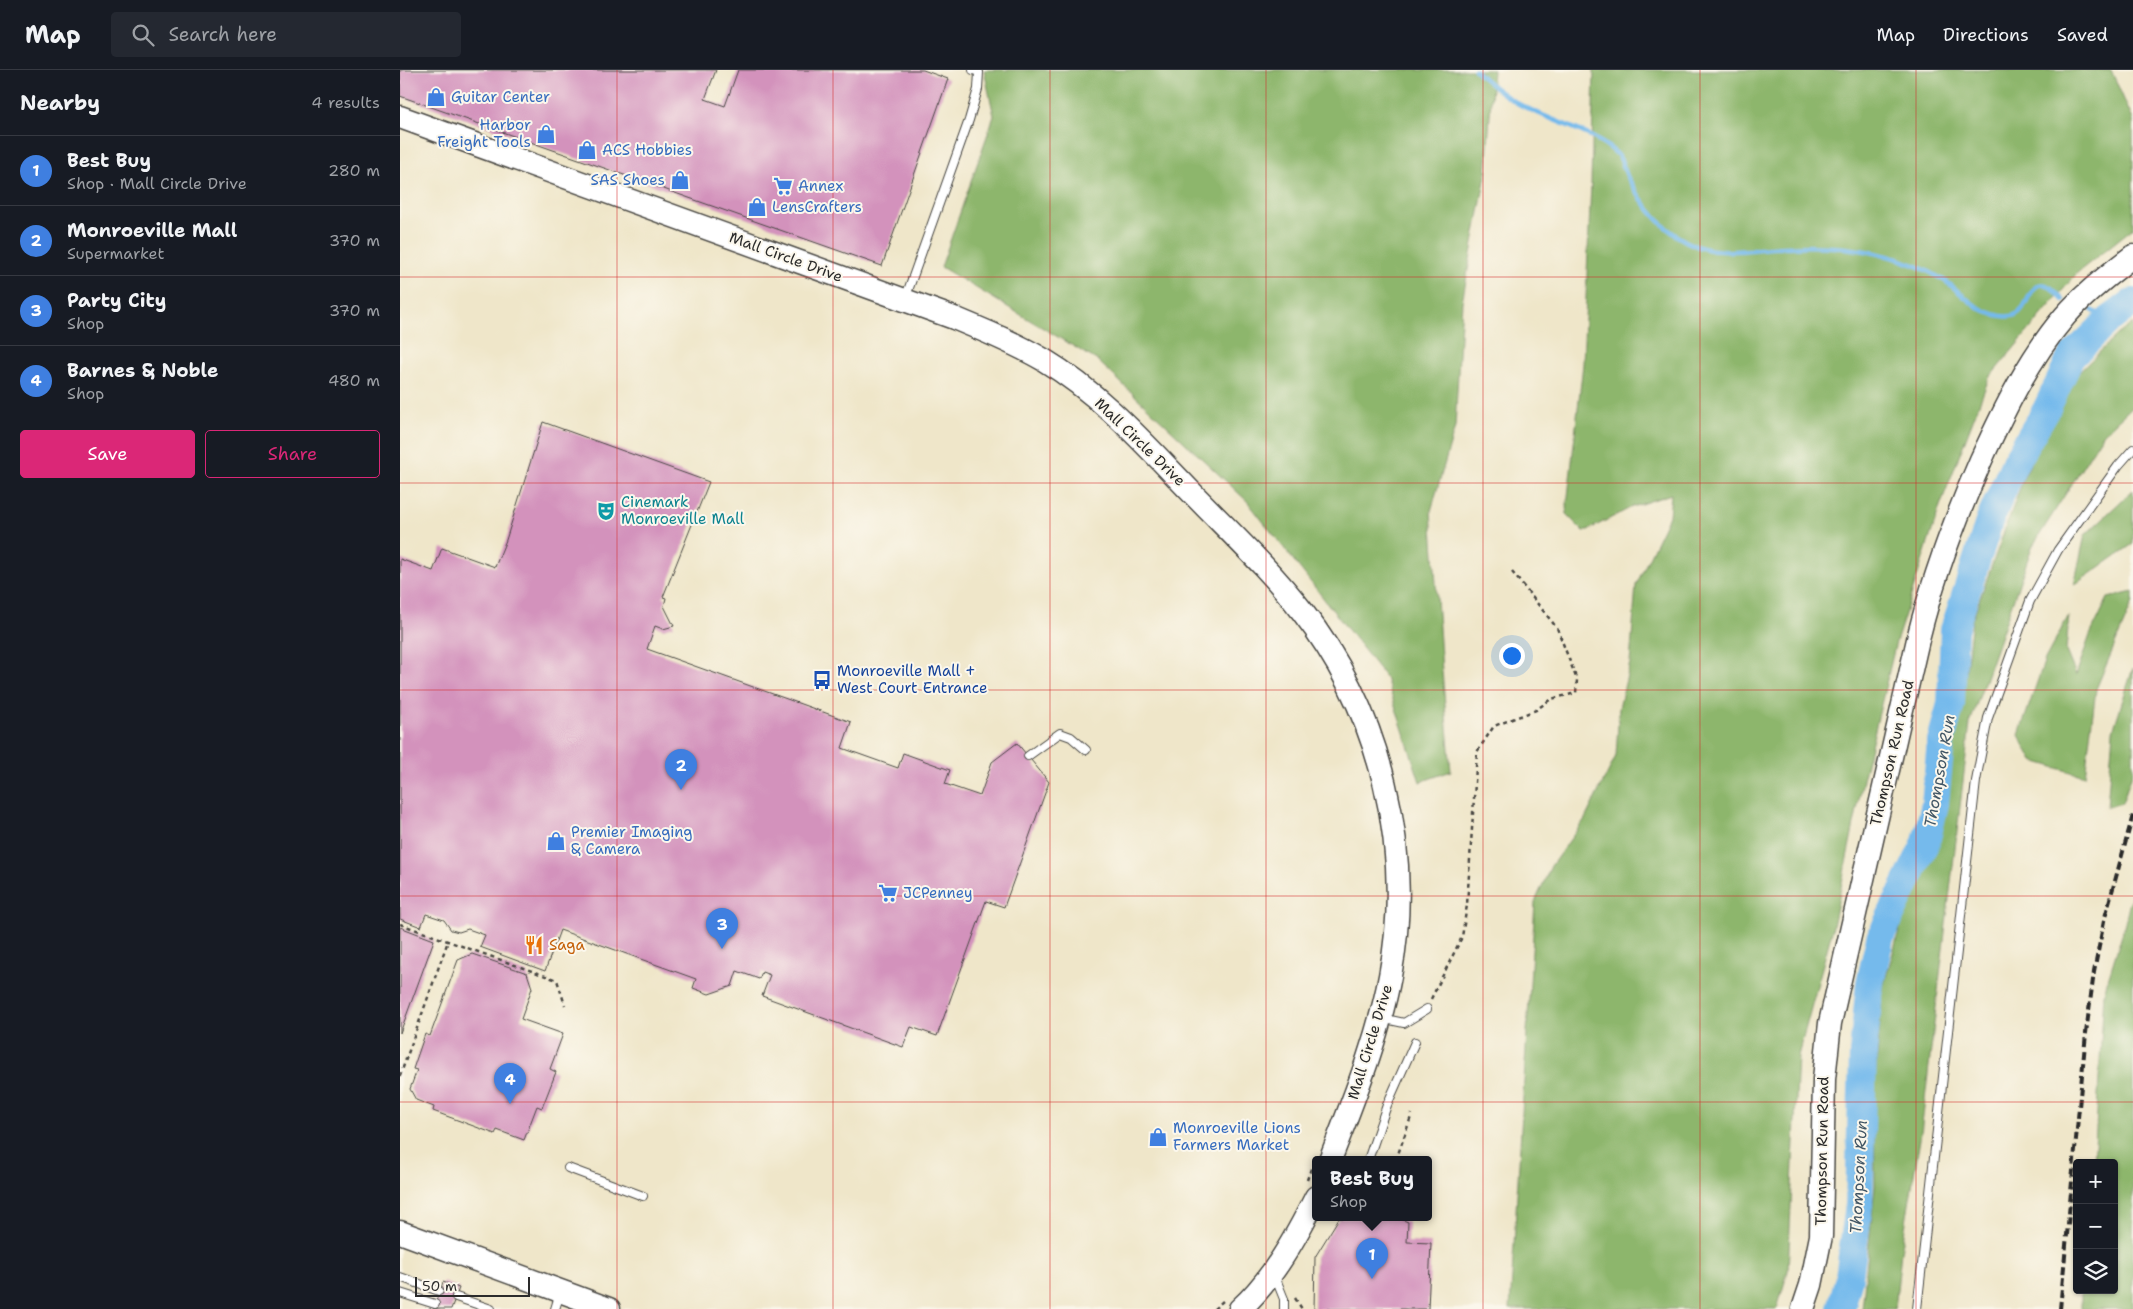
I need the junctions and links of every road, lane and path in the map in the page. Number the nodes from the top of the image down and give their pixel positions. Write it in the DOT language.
graph roads {
  1 [pos="973,70"];
  2 [pos="400,117"];
  3 [pos="2133,256"];
  4 [pos="905,300"];
  5 [pos="2133,449"];
  6 [pos="1512,572"];
  7 [pos="1086,750"];
  8 [pos="1028,756"];
  9 [pos="400,924"];
  10 [pos="448,941"];
  11 [pos="565,1005"];
  12 [pos="1428,1009"];
  13 [pos="1380,1018"];
  14 [pos="1415,1042"];
  15 [pos="400,1076"];
  16 [pos="1412,1114"];
  17 [pos="1331,1156"];
  18 [pos="1369,1156"];
  19 [pos="1397,1156"];
  20 [pos="568,1168"];
  21 [pos="643,1196"];
  22 [pos="1312,1204"];
  23 [pos="402,1235"];
  24 [pos="1272,1270"];
  25 [pos="400,1277"];
  26 [pos="440,1291"];
  27 [pos="400,1293"];
  28 [pos="1293,1295"];
  29 [pos="456,1297"];
  30 [pos="558,1300"];
  31 [pos="435,1304"];
  32 [pos="491,1309"];
  33 [pos="608,1309"];
  34 [pos="1240,1309"];
  35 [pos="1284,1309"];
  36 [pos="1302,1309"];
  37 [pos="1803,1309"];
  38 [pos="1917,1309"];
  1 -- 4 [label="lane"];
  2 -- 4 [label="street, Mall Circle Drive"];
  3 -- 37 [label="street, Thompson Run Road"];
  4 -- 13 [label="street, Mall Circle Drive"];
  5 -- 38 [label="lane"];
  6 -- 12 [label="path"];
  7 -- 8 [label="lane"];
  9 -- 10 [label="path"];
  10 -- 11 [label="path"];
  10 -- 15 [label="path"];
  12 -- 13 [label="lane"];
  13 -- 17 [label="street, Mall Circle Drive"];
  14 -- 18 [label="lane"];
  16 -- 19 [label="path"];
  20 -- 21 [label="lane"];
  22 -- 24 [label="street"];
  23 -- 30 [label="street"];
  24 -- 34 [label="street"];
  24 -- 35 [label="lane"];
  25 -- 26 [label="lane"];
  27 -- 31 [label="lane"];
  28 -- 36 [label="path"];
  29 -- 32 [label="lane"];
  30 -- 33 [label="street"];
}
